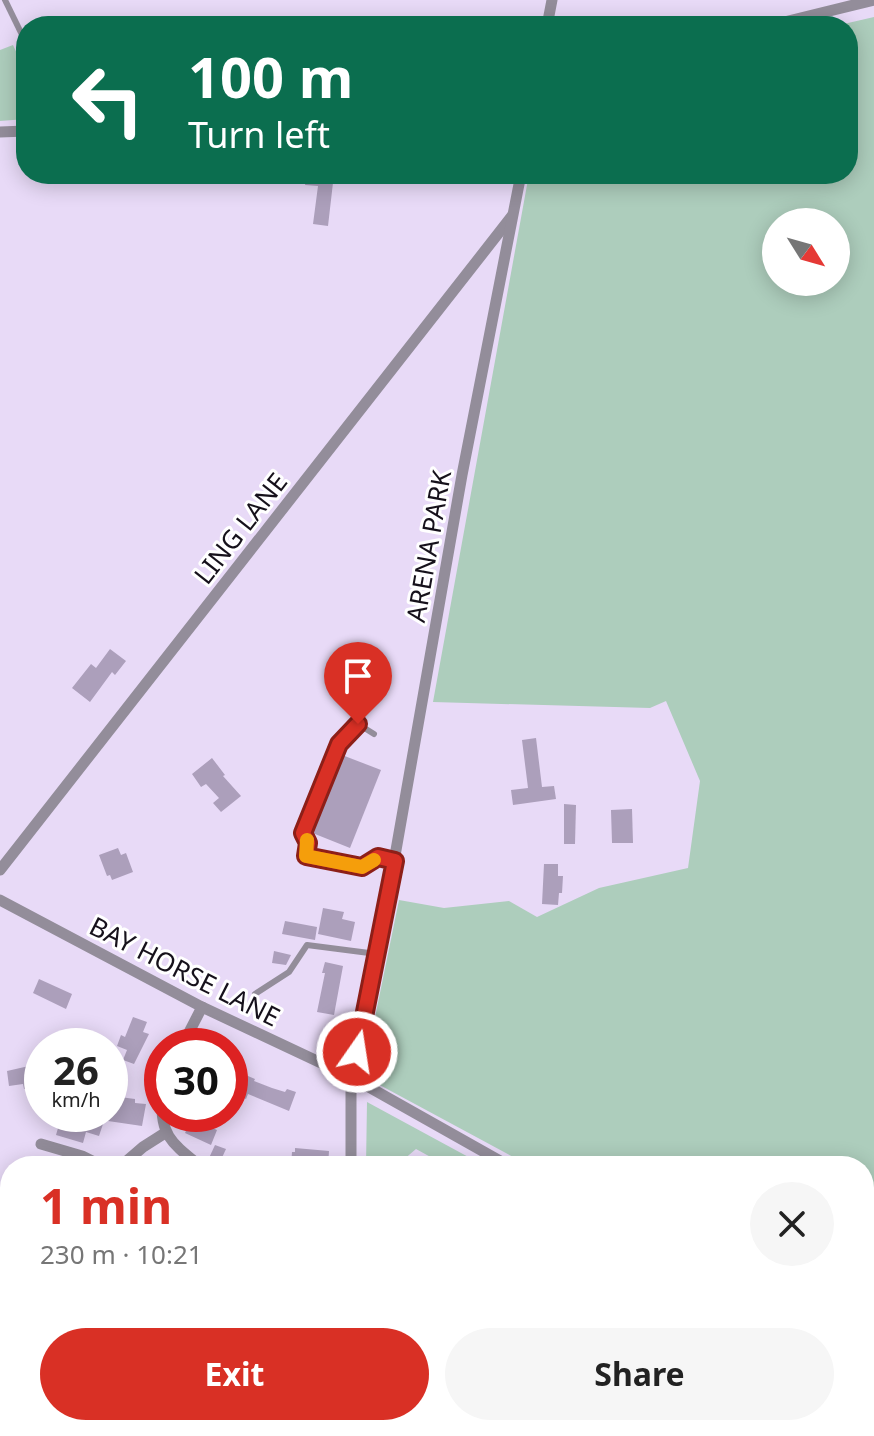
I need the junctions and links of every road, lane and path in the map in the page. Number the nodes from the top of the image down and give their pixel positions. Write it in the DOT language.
graph roads {
  1 [pos="5,0"];
  2 [pos="874,0"];
  3 [pos="809,16"];
  4 [pos="16,23"];
  5 [pos="519,184"];
  6 [pos="514,212"];
  7 [pos="374,734"];
  8 [pos="395,861"];
  9 [pos="0,870"];
  10 [pos="0,900"];
  11 [pos="377,954"];
  12 [pos="255,994"];
  13 [pos="202,1007"];
  14 [pos="191,1028"];
  15 [pos="351,1077"];
  16 [pos="165,1133"];
  17 [pos="41,1144"];
  18 [pos="82,1156"];
  19 [pos="133,1156"];
  20 [pos="188,1156"];
  21 [pos="351,1156"];
  22 [pos="491,1156"];
  1 -- 4 [label="lane"];
  2 -- 3 [label="street"];
  5 -- 6 [label="street, ARENA PARK"];
  6 -- 8 [label="street, ARENA PARK"];
  6 -- 9 [label="street, LING LANE"];
  7 -- 8 [label="lane"];
  8 -- 11 [label="street, ARENA PARK"];
  10 -- 13 [label="street, BAY HORSE LANE"];
  11 -- 12 [label="lane"];
  11 -- 15 [label="street, ARENA PARK"];
  13 -- 14 [label="street"];
  13 -- 15 [label="street, BAY HORSE LANE"];
  15 -- 21 [label="street, ARENA PARK"];
  15 -- 22 [label="street, BAY HORSE LANE"];
  16 -- 19 [label="street"];
  16 -- 20 [label="street"];
  17 -- 18 [label="street"];
}
